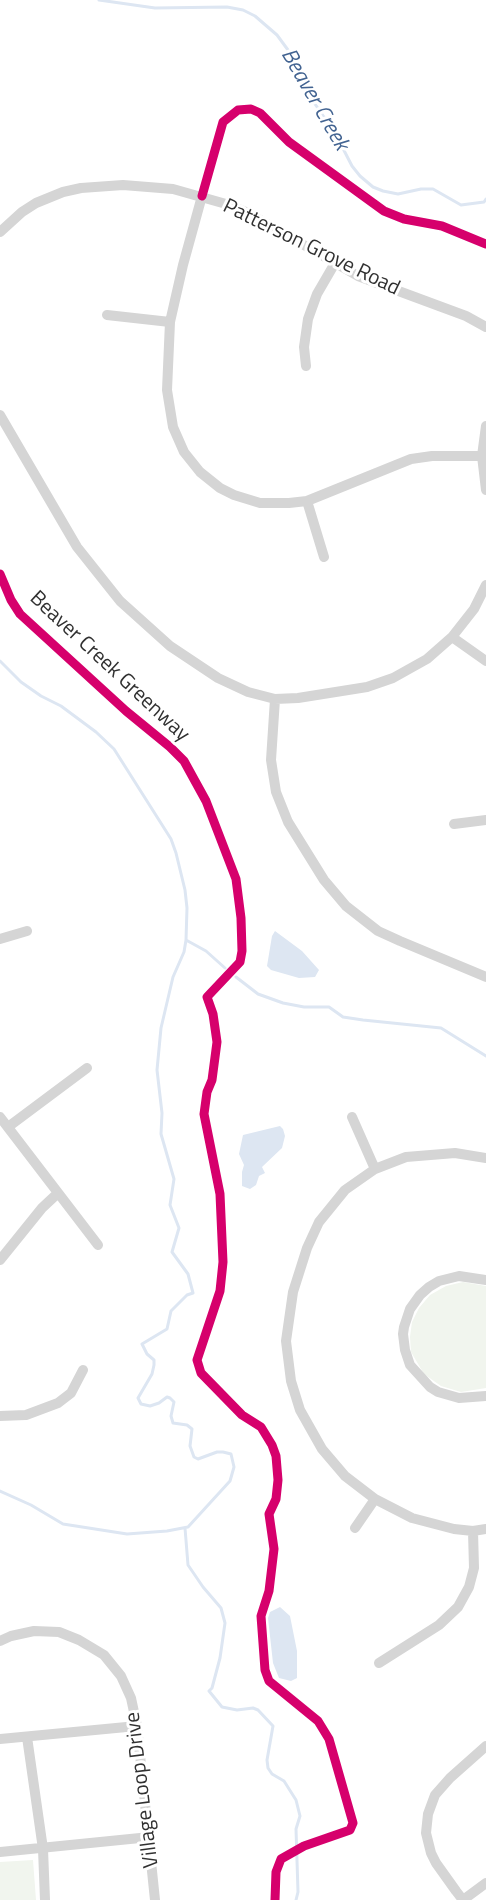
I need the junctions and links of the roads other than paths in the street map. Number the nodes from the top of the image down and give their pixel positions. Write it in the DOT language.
graph roads {
  1 [pos="202,196"];
  2 [pos="0,232"];
  3 [pos="335,263"];
  4 [pos="107,315"];
  5 [pos="170,322"];
  6 [pos="486,327"];
  7 [pos="306,366"];
  8 [pos="0,416"];
  9 [pos="486,426"];
  10 [pos="482,456"];
  11 [pos="486,490"];
  12 [pos="307,501"];
  13 [pos="324,557"];
  14 [pos="486,585"];
  15 [pos="452,637"];
  16 [pos="486,662"];
  17 [pos="275,699"];
  18 [pos="486,820"];
  19 [pos="454,824"];
  20 [pos="27,930"];
  21 [pos="0,939"];
  22 [pos="486,977"];
  23 [pos="87,1068"];
  24 [pos="0,1117"];
  25 [pos="351,1117"];
  26 [pos="8,1127"];
  27 [pos="486,1158"];
  28 [pos="375,1168"];
  29 [pos="58,1193"];
  30 [pos="98,1245"];
  31 [pos="0,1260"];
  32 [pos="486,1280"];
  33 [pos="83,1370"];
  34 [pos="486,1396"];
  35 [pos="0,1416"];
  36 [pos="375,1499"];
  37 [pos="355,1528"];
  38 [pos="486,1529"];
  39 [pos="473,1531"];
  40 [pos="0,1641"];
  41 [pos="378,1664"];
  42 [pos="137,1726"];
  43 [pos="27,1737"];
  44 [pos="0,1739"];
  45 [pos="486,1746"];
  46 [pos="150,1837"];
  47 [pos="43,1849"];
  48 [pos="0,1852"];
  49 [pos="486,1882"];
  50 [pos="45,1900"];
  51 [pos="155,1900"];
  52 [pos="463,1900"];
  1 -- 2 [label="street, Patterson Grove Road"];
  1 -- 3 [label="street, Patterson Grove Road"];
  1 -- 5 [label="street"];
  3 -- 6 [label="street, Patterson Grove Road"];
  3 -- 7 [label="street"];
  4 -- 5 [label="street"];
  5 -- 12 [label="street"];
  8 -- 17 [label="street"];
  9 -- 10 [label="street"];
  10 -- 11 [label="street"];
  10 -- 12 [label="street"];
  12 -- 13 [label="street"];
  14 -- 15 [label="street"];
  15 -- 16 [label="street"];
  15 -- 17 [label="street"];
  17 -- 22 [label="street"];
  18 -- 19 [label="street"];
  20 -- 21 [label="street"];
  23 -- 26 [label="street"];
  24 -- 26 [label="street"];
  25 -- 28 [label="street"];
  26 -- 29 [label="street"];
  27 -- 28 [label="street"];
  28 -- 36 [label="street"];
  29 -- 30 [label="street"];
  29 -- 31 [label="street"];
  32 -- 34 [label="street"];
  33 -- 35 [label="street"];
  36 -- 37 [label="street"];
  36 -- 39 [label="street"];
  38 -- 39 [label="street"];
  39 -- 41 [label="street"];
  40 -- 42 [label="street, Village Loop Drive"];
  42 -- 43 [label="street"];
  42 -- 46 [label="street, Village Loop Drive"];
  43 -- 44 [label="street"];
  43 -- 47 [label="street"];
  45 -- 52 [label="street"];
  46 -- 47 [label="street"];
  46 -- 51 [label="street, Village Loop Drive"];
  47 -- 48 [label="street"];
  47 -- 50 [label="street"];
  49 -- 52 [label="street"];
}
